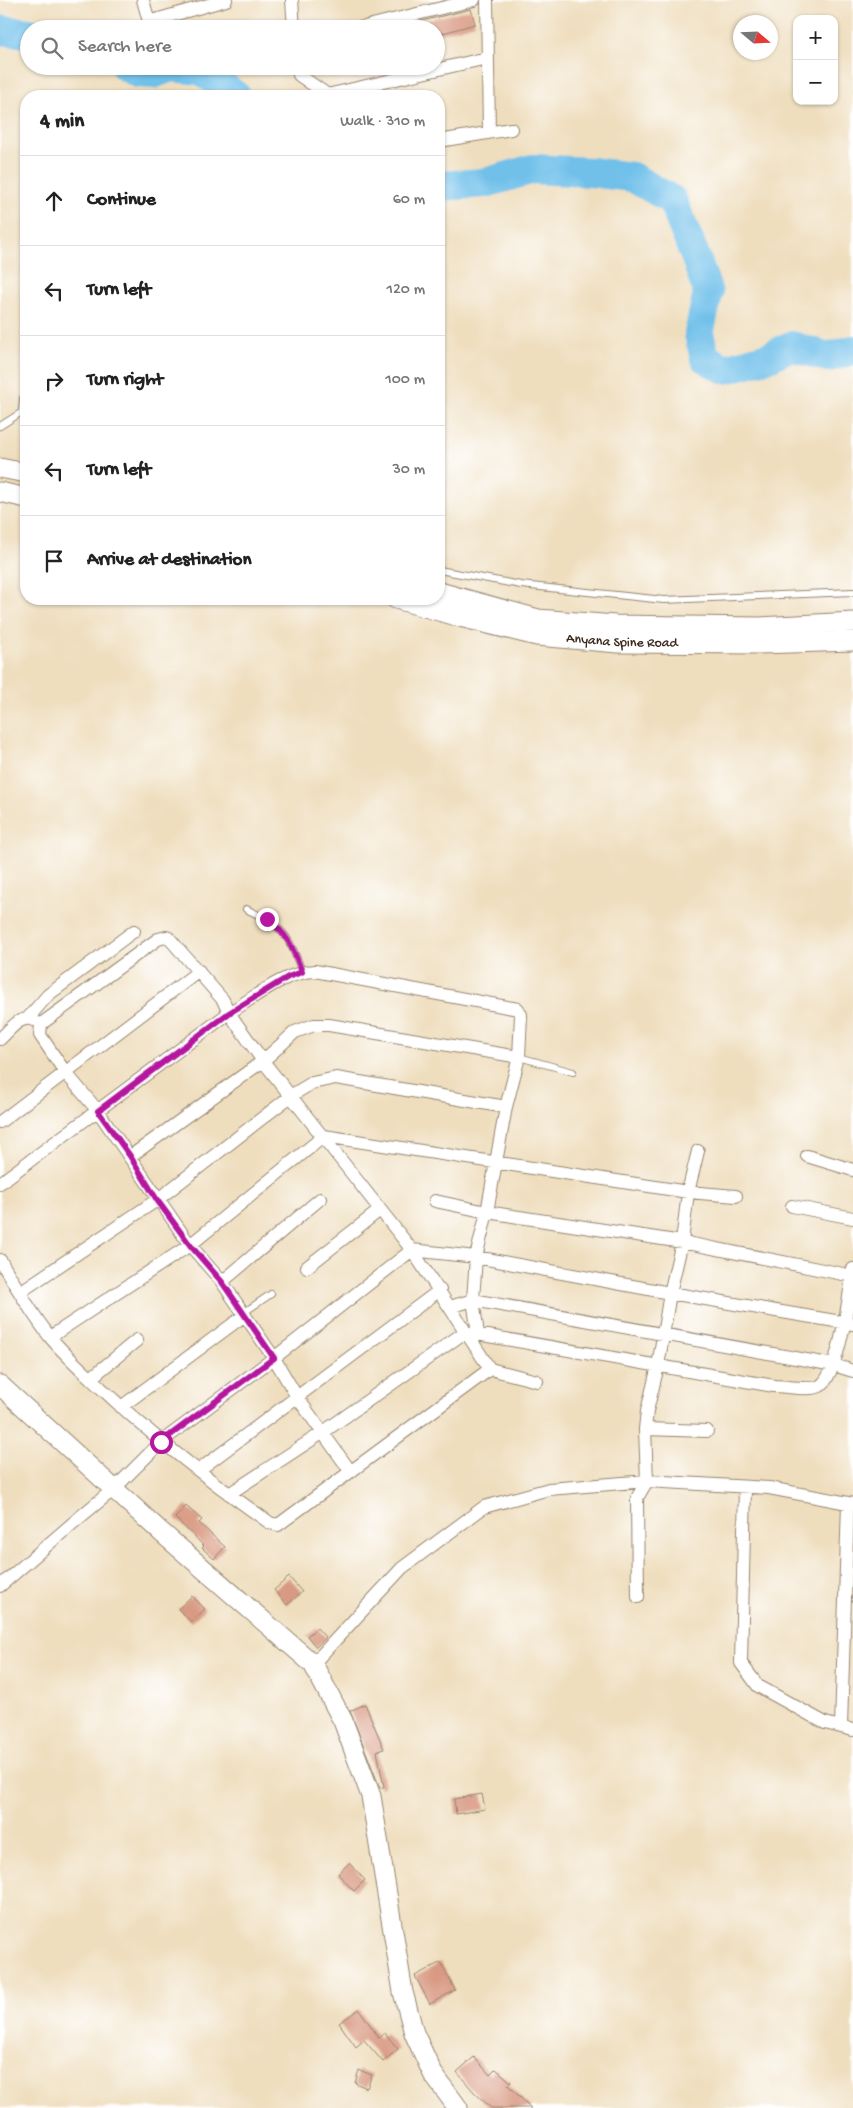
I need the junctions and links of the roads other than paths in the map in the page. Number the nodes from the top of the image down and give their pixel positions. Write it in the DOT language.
graph roads {
  1 [pos="143,0"];
  2 [pos="226,0"];
  3 [pos="292,0"];
  4 [pos="474,0"];
  5 [pos="486,0"];
  6 [pos="148,20"];
  7 [pos="164,20"];
  8 [pos="293,20"];
  9 [pos="393,20"];
  10 [pos="487,58"];
  11 [pos="445,68"];
  12 [pos="299,75"];
  13 [pos="416,75"];
  14 [pos="320,90"];
  15 [pos="353,90"];
  16 [pos="511,129"];
  17 [pos="489,132"];
  18 [pos="445,139"];
  19 [pos="20,414"];
  20 [pos="0,426"];
  21 [pos="0,468"];
  22 [pos="20,473"];
  23 [pos="0,492"];
  24 [pos="20,497"];
  25 [pos="445,571"];
  26 [pos="853,592"];
  27 [pos="445,594"];
  28 [pos="417,605"];
  29 [pos="853,622"];
  30 [pos="853,641"];
  31 [pos="246,909"];
  32 [pos="134,931"];
  33 [pos="199,971"];
  34 [pos="302,972"];
  35 [pos="229,1013"];
  36 [pos="28,1018"];
  37 [pos="41,1024"];
  38 [pos="0,1039"];
  39 [pos="519,1057"];
  40 [pos="263,1061"];
  41 [pos="65,1072"];
  42 [pos="574,1072"];
  43 [pos="292,1096"];
  44 [pos="506,1106"];
  45 [pos="98,1111"];
  46 [pos="0,1122"];
  47 [pos="324,1136"];
  48 [pos="698,1151"];
  49 [pos="130,1156"];
  50 [pos="807,1156"];
  51 [pos="496,1162"];
  52 [pos="853,1170"];
  53 [pos="0,1183"];
  54 [pos="688,1192"];
  55 [pos="736,1196"];
  56 [pos="320,1199"];
  57 [pos="157,1200"];
  58 [pos="435,1201"];
  59 [pos="792,1206"];
  60 [pos="380,1210"];
  61 [pos="487,1212"];
  62 [pos="853,1218"];
  63 [pos="682,1242"];
  64 [pos="190,1245"];
  65 [pos="412,1250"];
  66 [pos="476,1257"];
  67 [pos="0,1260"];
  68 [pos="307,1267"];
  69 [pos="853,1273"];
  70 [pos="222,1282"];
  71 [pos="440,1290"];
  72 [pos="20,1292"];
  73 [pos="670,1293"];
  74 [pos="271,1294"];
  75 [pos="473,1300"];
  76 [pos="450,1307"];
  77 [pos="244,1314"];
  78 [pos="848,1323"];
  79 [pos="471,1333"];
  80 [pos="663,1334"];
  81 [pos="50,1337"];
  82 [pos="137,1340"];
  83 [pos="274,1358"];
  84 [pos="834,1365"];
  85 [pos="658,1366"];
  86 [pos="490,1368"];
  87 [pos="853,1371"];
  88 [pos="91,1378"];
  89 [pos="538,1382"];
  90 [pos="0,1385"];
  91 [pos="297,1397"];
  92 [pos="121,1406"];
  93 [pos="645,1429"];
  94 [pos="708,1431"];
  95 [pos="322,1433"];
  96 [pos="161,1442"];
  97 [pos="199,1470"];
  98 [pos="351,1472"];
  99 [pos="647,1481"];
  100 [pos="744,1487"];
  101 [pos="114,1489"];
  102 [pos="229,1494"];
  103 [pos="851,1504"];
  104 [pos="0,1586"];
  105 [pos="638,1597"];
  106 [pos="312,1664"];
  107 [pos="847,1729"];
  108 [pos="458,2108"];
  1 -- 6 [label="street"];
  2 -- 7 [label="street"];
  3 -- 8 [label="street"];
  4 -- 9 [label="street"];
  5 -- 10 [label="street"];
  10 -- 11 [label="street"];
  10 -- 17 [label="street"];
  12 -- 14 [label="street"];
  13 -- 15 [label="street"];
  16 -- 17 [label="street"];
  17 -- 18 [label="street"];
  19 -- 20 [label="lane"];
  21 -- 22 [label="main road"];
  23 -- 24 [label="main road"];
  25 -- 26 [label="lane"];
  27 -- 29 [label="main road, Anyana Spine Road"];
  28 -- 30 [label="main road, Anyana Spine Road"];
  31 -- 34 [label="lane"];
  32 -- 36 [label="street"];
  33 -- 35 [label="street"];
  33 -- 37 [label="street"];
  33 -- 41 [label="street"];
  34 -- 35 [label="street"];
  34 -- 39 [label="street"];
  35 -- 40 [label="street"];
  35 -- 45 [label="street"];
  36 -- 37 [label="street"];
  36 -- 38 [label="street"];
  37 -- 41 [label="street"];
  39 -- 40 [label="street"];
  39 -- 42 [label="lane"];
  39 -- 44 [label="street"];
  40 -- 43 [label="street"];
  40 -- 49 [label="street"];
  41 -- 45 [label="street"];
  41 -- 46 [label="street"];
  43 -- 44 [label="street"];
  43 -- 47 [label="street"];
  43 -- 57 [label="street"];
  44 -- 51 [label="street"];
  45 -- 49 [label="street"];
  45 -- 53 [label="street"];
  47 -- 51 [label="street"];
  47 -- 60 [label="street"];
  47 -- 64 [label="street"];
  48 -- 54 [label="street"];
  49 -- 57 [label="street"];
  50 -- 52 [label="street"];
  51 -- 54 [label="street"];
  51 -- 61 [label="street"];
  54 -- 55 [label="street"];
  54 -- 63 [label="street"];
  56 -- 70 [label="street"];
  57 -- 64 [label="street"];
  57 -- 72 [label="street"];
  58 -- 61 [label="street"];
  59 -- 62 [label="street"];
  60 -- 65 [label="street"];
  60 -- 68 [label="street"];
  61 -- 63 [label="street"];
  61 -- 66 [label="street"];
  63 -- 69 [label="street"];
  63 -- 73 [label="street"];
  64 -- 70 [label="street"];
  64 -- 81 [label="street"];
  65 -- 66 [label="street"];
  65 -- 71 [label="street"];
  65 -- 83 [label="street"];
  66 -- 73 [label="street"];
  66 -- 75 [label="street"];
  67 -- 72 [label="street"];
  69 -- 78 [label="street"];
  70 -- 77 [label="street"];
  71 -- 76 [label="street"];
  71 -- 91 [label="street"];
  72 -- 81 [label="street"];
  73 -- 78 [label="street"];
  73 -- 80 [label="street"];
  74 -- 77 [label="lane"];
  75 -- 76 [label="street"];
  75 -- 79 [label="street"];
  75 -- 80 [label="street"];
  76 -- 79 [label="street"];
  77 -- 83 [label="street"];
  77 -- 92 [label="street"];
  78 -- 84 [label="street"];
  79 -- 85 [label="street"];
  79 -- 86 [label="street"];
  79 -- 95 [label="street"];
  80 -- 84 [label="street"];
  80 -- 85 [label="street"];
  81 -- 88 [label="street"];
  82 -- 88 [label="street"];
  83 -- 91 [label="street"];
  83 -- 96 [label="street"];
  84 -- 85 [label="street"];
  84 -- 87 [label="street"];
  85 -- 93 [label="street"];
  86 -- 89 [label="street"];
  86 -- 98 [label="street"];
  88 -- 92 [label="street"];
  90 -- 101 [label="main road"];
  91 -- 95 [label="street"];
  91 -- 97 [label="street"];
  92 -- 96 [label="street"];
  93 -- 94 [label="street"];
  93 -- 99 [label="street"];
  95 -- 98 [label="street"];
  95 -- 102 [label="street"];
  96 -- 97 [label="street"];
  96 -- 101 [label="street"];
  97 -- 102 [label="street"];
  98 -- 102 [label="street"];
  99 -- 100 [label="street"];
  99 -- 105 [label="street"];
  99 -- 106 [label="street"];
  100 -- 103 [label="street"];
  100 -- 107 [label="street"];
  101 -- 104 [label="street"];
  101 -- 106 [label="main road"];
  103 -- 107 [label="street"];
  106 -- 108 [label="main road"];
}
